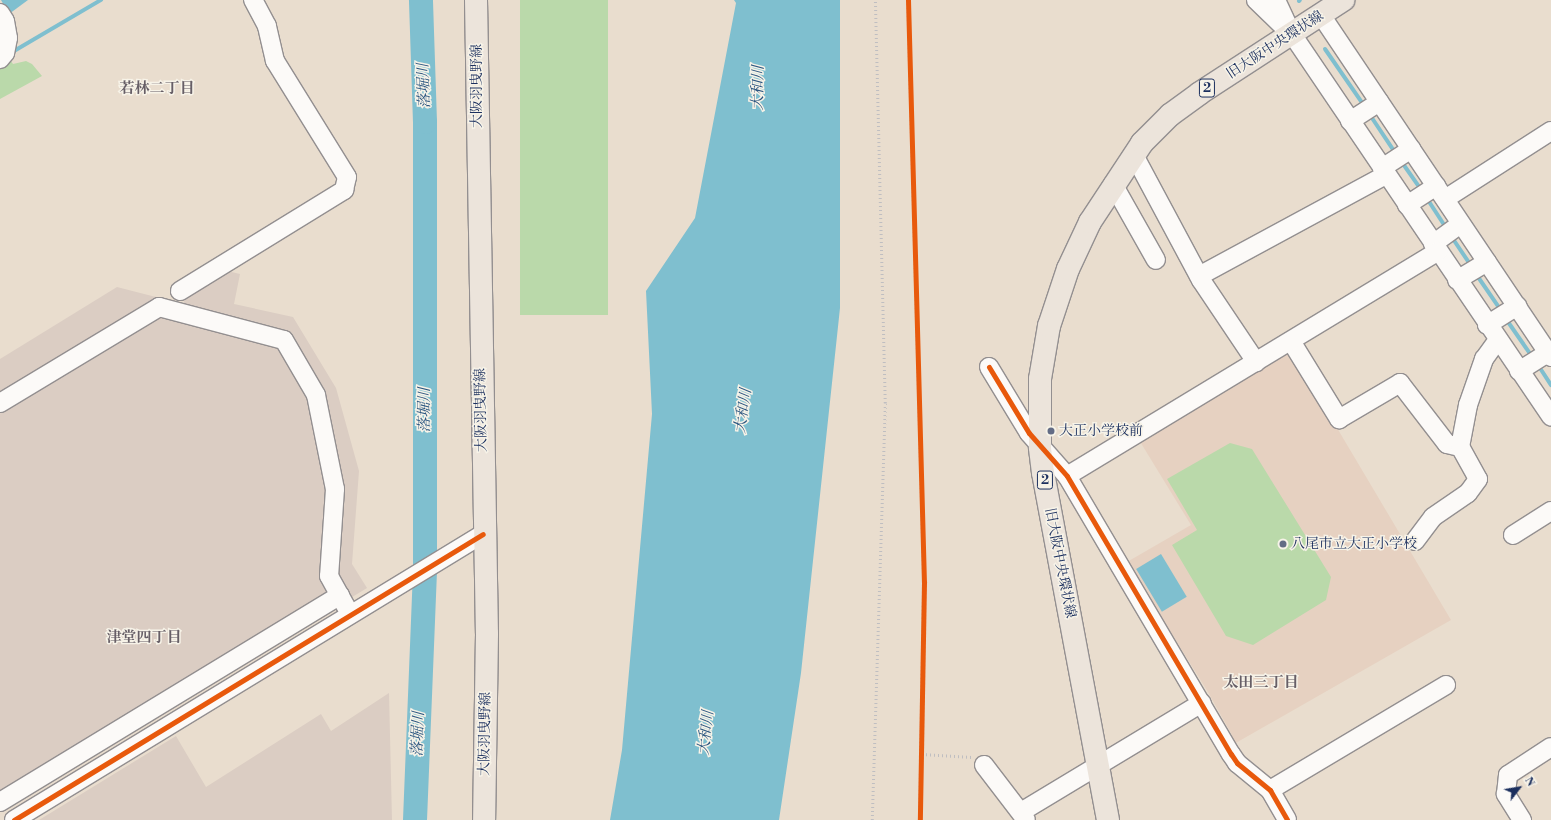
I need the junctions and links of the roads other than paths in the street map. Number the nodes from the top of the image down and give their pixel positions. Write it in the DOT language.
graph roads {
  1 [pos="254,0"];
  2 [pos="476,0"];
  3 [pos="1256,0"];
  4 [pos="1276,0"];
  5 [pos="1343,0"];
  6 [pos="0,13"];
  7 [pos="1321,15"];
  8 [pos="1292,34"];
  9 [pos="0,59"];
  10 [pos="1379,102"];
  11 [pos="1356,117"];
  12 [pos="1551,130"];
  13 [pos="1411,149"];
  14 [pos="1134,155"];
  15 [pos="1387,168"];
  16 [pos="1113,184"];
  17 [pos="1440,192"];
  18 [pos="1413,201"];
  19 [pos="1461,224"];
  20 [pos="1438,244"];
  21 [pos="1156,260"];
  22 [pos="1487,262"];
  23 [pos="1199,276"];
  24 [pos="1463,277"];
  25 [pos="180,291"];
  26 [pos="1517,306"];
  27 [pos="1492,322"];
  28 [pos="1498,340"];
  29 [pos="1292,341"];
  30 [pos="1550,355"];
  31 [pos="1256,362"];
  32 [pos="989,367"];
  33 [pos="1524,368"];
  34 [pos="0,403"];
  35 [pos="1550,415"];
  36 [pos="1040,447"];
  37 [pos="1460,447"];
  38 [pos="1067,476"];
  39 [pos="1551,511"];
  40 [pos="483,534"];
  41 [pos="1513,535"];
  42 [pos="1415,541"];
  43 [pos="340,595"];
  44 [pos="350,614"];
  45 [pos="1446,685"];
  46 [pos="1202,703"];
  47 [pos="1551,747"];
  48 [pos="1098,763"];
  49 [pos="984,765"];
  50 [pos="1270,790"];
  51 [pos="0,802"];
  52 [pos="1023,816"];
  53 [pos="14,820"];
  54 [pos="484,820"];
  55 [pos="1108,820"];
  56 [pos="1288,820"];
  57 [pos="1522,820"];
  1 -- 25 [label="street"];
  2 -- 40 [label="main road, 大阪羽曳野線"];
  3 -- 8 [label="street"];
  4 -- 8 [label="street"];
  5 -- 7 [label="main road, 旧大阪中央環状線 / 2"];
  6 -- 9 [label="street"];
  7 -- 8 [label="main road, 旧大阪中央環状線 / 2"];
  7 -- 10 [label="street"];
  8 -- 11 [label="street"];
  8 -- 14 [label="main road, 旧大阪中央環状線 / 2"];
  10 -- 11 [label="street"];
  10 -- 13 [label="street"];
  11 -- 15 [label="street"];
  12 -- 17 [label="street"];
  13 -- 15 [label="street"];
  13 -- 17 [label="street"];
  14 -- 16 [label="main road, 旧大阪中央環状線 / 2"];
  14 -- 23 [label="street"];
  15 -- 18 [label="street"];
  15 -- 23 [label="street"];
  16 -- 21 [label="street"];
  16 -- 36 [label="main road, 旧大阪中央環状線 / 2"];
  17 -- 18 [label="street"];
  17 -- 19 [label="street"];
  18 -- 20 [label="street"];
  19 -- 20 [label="street"];
  19 -- 22 [label="street"];
  20 -- 24 [label="street"];
  20 -- 29 [label="street"];
  22 -- 24 [label="street"];
  22 -- 26 [label="street"];
  23 -- 31 [label="street"];
  24 -- 27 [label="street"];
  26 -- 27 [label="street"];
  26 -- 30 [label="street"];
  27 -- 28 [label="street"];
  28 -- 33 [label="street"];
  28 -- 37 [label="street"];
  29 -- 31 [label="street"];
  29 -- 37 [label="street"];
  30 -- 33 [label="street"];
  31 -- 38 [label="street"];
  32 -- 36 [label="street"];
  33 -- 35 [label="street"];
  34 -- 43 [label="street"];
  36 -- 38 [label="street"];
  36 -- 48 [label="main road, 旧大阪中央環状線 / 2"];
  37 -- 42 [label="street"];
  38 -- 46 [label="street"];
  39 -- 41 [label="street"];
  40 -- 44 [label="street"];
  40 -- 54 [label="main road, 大阪羽曳野線"];
  43 -- 44 [label="street"];
  43 -- 51 [label="street"];
  44 -- 53 [label="street"];
  45 -- 50 [label="street"];
  46 -- 48 [label="street"];
  46 -- 50 [label="street"];
  47 -- 57 [label="street"];
  48 -- 52 [label="street"];
  48 -- 55 [label="main road, 旧大阪中央環状線 / 2"];
  49 -- 52 [label="street"];
  50 -- 56 [label="street"];
}
